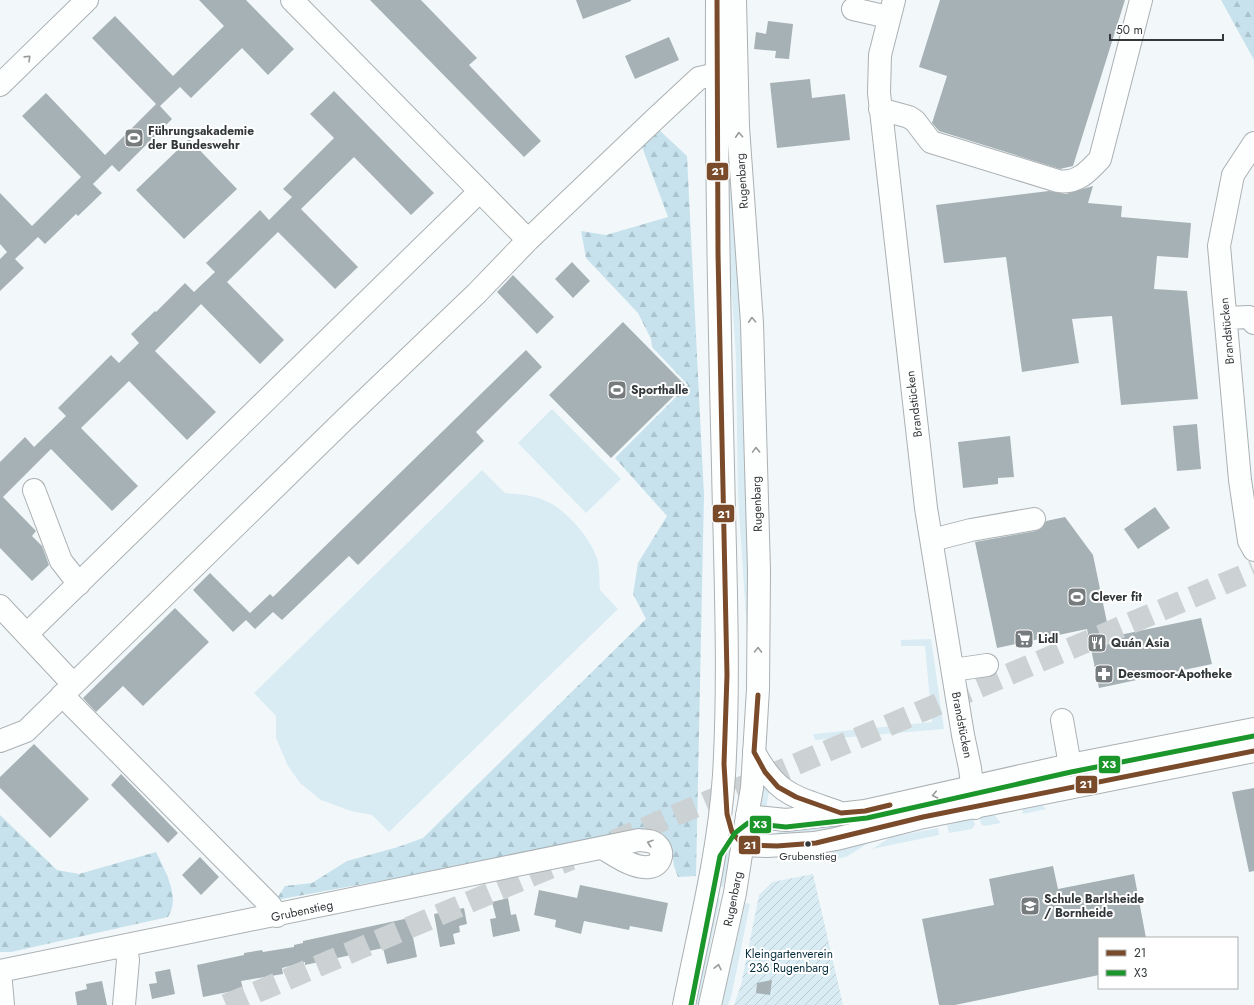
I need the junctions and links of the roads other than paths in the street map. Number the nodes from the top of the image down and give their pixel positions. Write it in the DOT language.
graph roads {
  1 [pos="87,0"];
  2 [pos="292,0"];
  3 [pos="717,0"];
  4 [pos="735,0"];
  5 [pos="1141,0"];
  6 [pos="891,8"];
  7 [pos="853,9"];
  8 [pos="717,74"];
  9 [pos="0,85"];
  10 [pos="880,109"];
  11 [pos="1254,143"];
  12 [pos="480,191"];
  13 [pos="528,240"];
  14 [pos="1226,318"];
  15 [pos="1254,323"];
  16 [pos="34,490"];
  17 [pos="1249,511"];
  18 [pos="1034,519"];
  19 [pos="932,540"];
  20 [pos="1254,550"];
  21 [pos="79,584"];
  22 [pos="0,606"];
  23 [pos="27,634"];
  24 [pos="987,665"];
  25 [pos="952,670"];
  26 [pos="67,689"];
  27 [pos="1062,720"];
  28 [pos="1254,729"];
  29 [pos="0,741"];
  30 [pos="1254,751"];
  31 [pos="754,752"];
  32 [pos="1070,765"];
  33 [pos="724,778"];
  34 [pos="974,797"];
  35 [pos="841,813"];
  36 [pos="740,830"];
  37 [pos="604,849"];
  38 [pos="713,852"];
  39 [pos="277,916"];
  40 [pos="126,946"];
  41 [pos="0,971"];
  42 [pos="3,1005"];
  43 [pos="124,1005"];
  44 [pos="684,1005"];
  45 [pos="710,1005"];
  9 -- 1 [label="street, one-way"];
  2 -- 12 [label="street"];
  3 -- 8 [label="street, Rugenbarg"];
  31 -- 4 [label="street, Rugenbarg, one-way"];
  5 -- 10 [label="street"];
  6 -- 7 [label="street"];
  6 -- 10 [label="street, Brandstücken"];
  8 -- 13 [label="street"];
  8 -- 33 [label="street, Rugenbarg"];
  10 -- 19 [label="street, Brandstücken"];
  11 -- 14 [label="street, Brandstücken"];
  12 -- 13 [label="street"];
  12 -- 21 [label="street"];
  13 -- 26 [label="street"];
  14 -- 15 [label="street"];
  14 -- 17 [label="street, Brandstücken"];
  16 -- 21 [label="street"];
  17 -- 20 [label="street, Brandstücken"];
  18 -- 19 [label="street"];
  19 -- 25 [label="street, Brandstücken"];
  21 -- 23 [label="street"];
  22 -- 23 [label="street"];
  23 -- 26 [label="street"];
  24 -- 25 [label="street"];
  25 -- 34 [label="street, Brandstücken"];
  26 -- 29 [label="street"];
  26 -- 39 [label="street"];
  27 -- 32 [label="street"];
  28 -- 32 [label="street"];
  30 -- 34 [label="street"];
  31 -- 35 [label="street"];
  31 -- 36 [label="street, Rugenbarg"];
  32 -- 34 [label="street"];
  33 -- 36 [label="street"];
  33 -- 38 [label="street, Rugenbarg"];
  34 -- 35 [label="street, one-way"];
  34 -- 36 [label="street"];
  35 -- 36 [label="street"];
  36 -- 38 [label="street"];
  45 -- 36 [label="street, Rugenbarg, one-way"];
  37 -- 39 [label="street, Grubenstieg"];
  38 -- 44 [label="street, Rugenbarg"];
  39 -- 40 [label="street, Grubenstieg"];
  40 -- 41 [label="street, Grubenstieg"];
  40 -- 43 [label="street"];
  41 -- 42 [label="street"];
}
